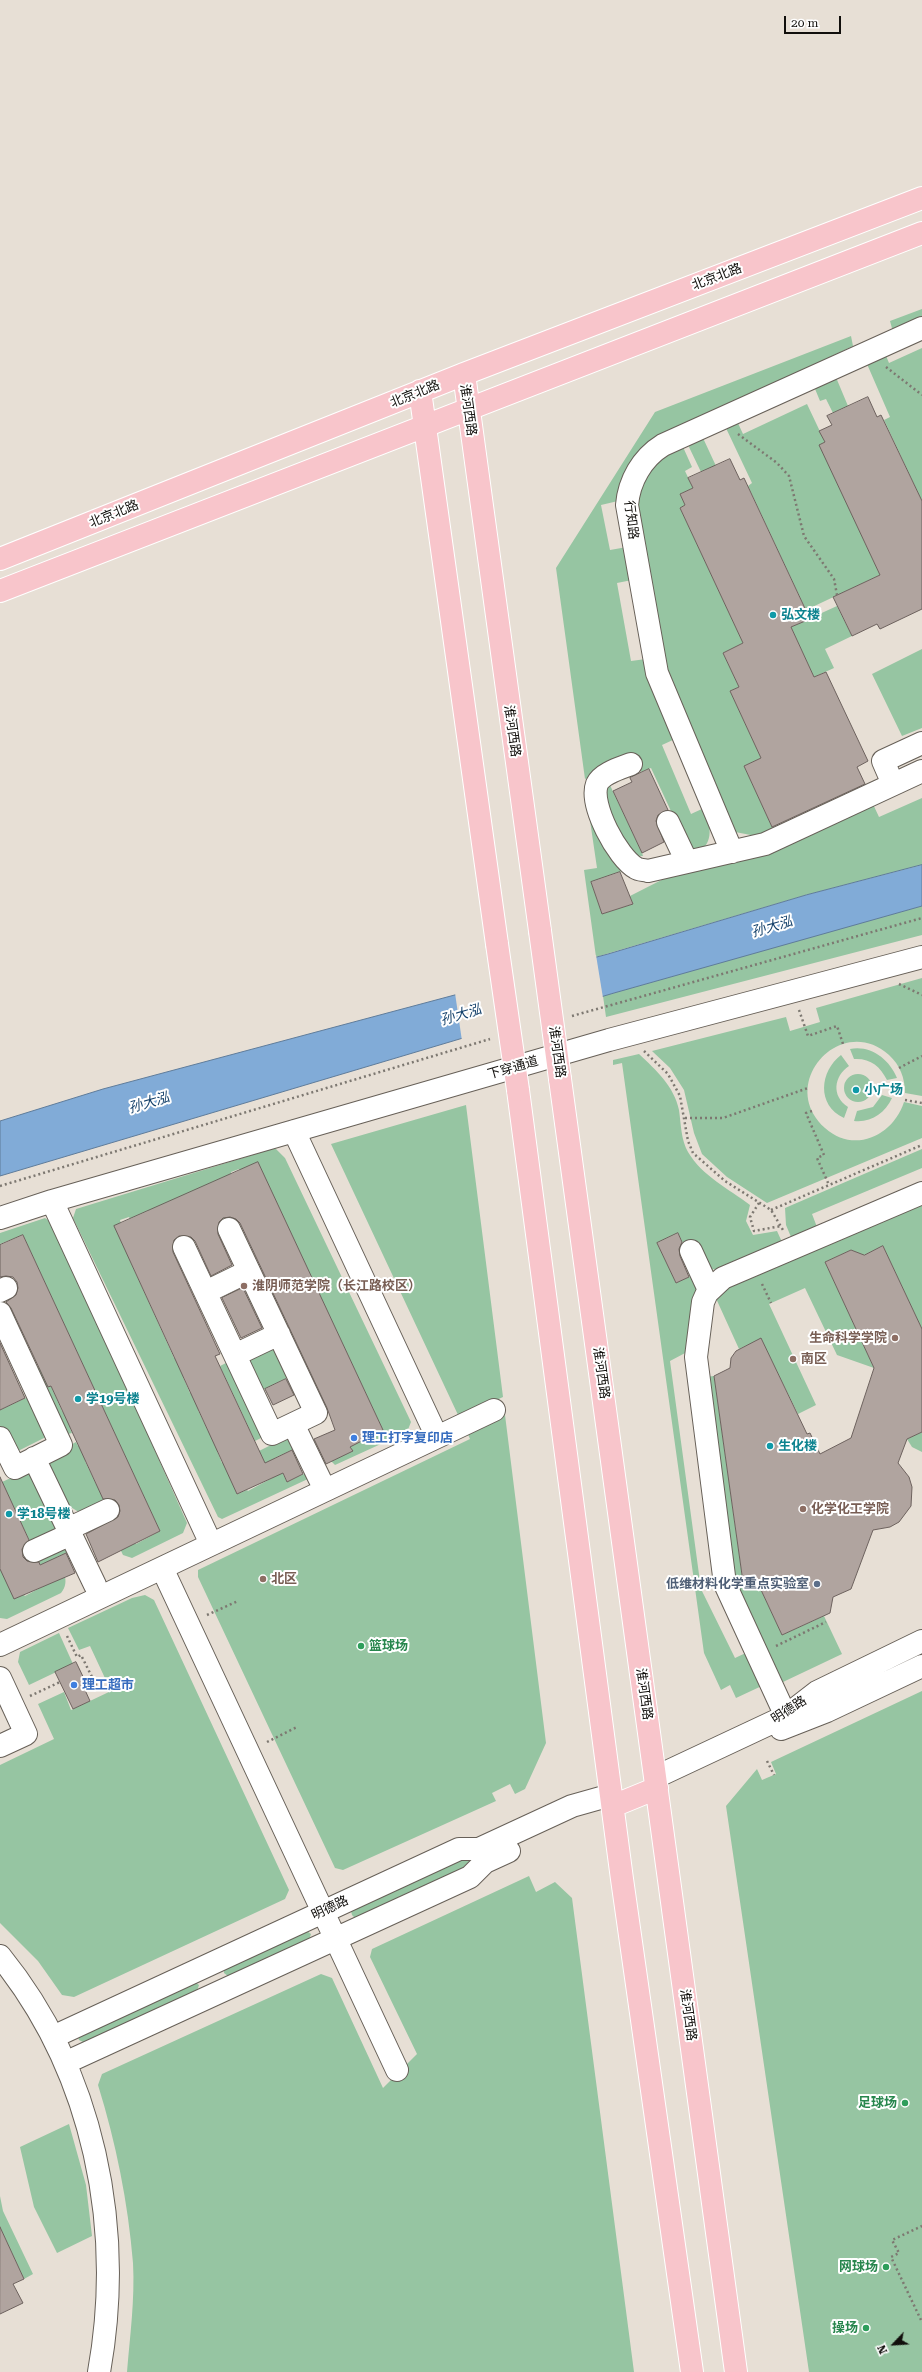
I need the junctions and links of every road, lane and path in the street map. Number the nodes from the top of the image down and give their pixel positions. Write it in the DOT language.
graph roads {
  1 [pos="922,198"];
  2 [pos="922,233"];
  3 [pos="922,328"];
  4 [pos="868,353"];
  5 [pos="464,374"];
  6 [pos="420,392"];
  7 [pos="922,395"];
  8 [pos="468,409"];
  9 [pos="725,417"];
  10 [pos="425,426"];
  11 [pos="0,559"];
  12 [pos="0,591"];
  13 [pos="837,595"];
  14 [pos="922,743"];
  15 [pos="631,764"];
  16 [pos="922,771"];
  17 [pos="893,784"];
  18 [pos="668,822"];
  19 [pos="732,852"];
  20 [pos="687,862"];
  21 [pos="922,918"];
  22 [pos="922,956"];
  23 [pos="893,979"];
  24 [pos="922,995"];
  25 [pos="798,1005"];
  26 [pos="564,1019"];
  27 [pos="495,1038"];
  28 [pos="843,1044"];
  29 [pos="640,1048"];
  30 [pos="922,1056"];
  31 [pos="899,1068"];
  32 [pos="808,1088"];
  33 [pos="905,1100"];
  34 [pos="922,1103"];
  35 [pos="812,1111"];
  36 [pos="685,1118"];
  37 [pos="294,1131"];
  38 [pos="922,1145"];
  39 [pos="829,1185"];
  40 [pos="0,1186"];
  41 [pos="922,1192"];
  42 [pos="52,1201"];
  43 [pos="759,1203"];
  44 [pos="771,1210"];
  45 [pos="0,1218"];
  46 [pos="780,1226"];
  47 [pos="229,1229"];
  48 [pos="184,1247"];
  49 [pos="791,1248"];
  50 [pos="691,1251"];
  51 [pos="249,1271"];
  52 [pos="709,1290"];
  53 [pos="206,1292"];
  54 [pos="0,1313"];
  55 [pos="279,1334"];
  56 [pos="235,1355"];
  57 [pos="494,1410"];
  58 [pos="293,1424"];
  59 [pos="437,1437"];
  60 [pos="0,1438"];
  61 [pos="34,1458"];
  62 [pos="7,1472"];
  63 [pos="325,1490"];
  64 [pos="108,1510"];
  65 [pos="69,1531"];
  66 [pos="211,1544"];
  67 [pos="34,1551"];
  68 [pos="162,1568"];
  69 [pos="95,1585"];
  70 [pos="238,1601"];
  71 [pos="207,1616"];
  72 [pos="826,1622"];
  73 [pos="65,1633"];
  74 [pos="922,1641"];
  75 [pos="0,1645"];
  76 [pos="758,1655"];
  77 [pos="922,1666"];
  78 [pos="0,1678"];
  79 [pos="92,1678"];
  80 [pos="85,1681"];
  81 [pos="60,1682"];
  82 [pos="98,1689"];
  83 [pos="30,1696"];
  84 [pos="788,1720"];
  85 [pos="297,1727"];
  86 [pos="267,1742"];
  87 [pos="0,1746"];
  88 [pos="767,1761"];
  89 [pos="774,1775"];
  90 [pos="656,1783"];
  91 [pos="612,1800"];
  92 [pos="323,1912"];
  93 [pos="336,1939"];
  94 [pos="0,1956"];
  95 [pos="205,1966"];
  96 [pos="217,1993"];
  97 [pos="53,2037"];
  98 [pos="65,2063"];
  99 [pos="397,2070"];
  100 [pos="922,2226"];
  101 [pos="921,2320"];
  102 [pos="99,2372"];
  103 [pos="692,2372"];
  104 [pos="736,2372"];
  1 -- 5 [label="main road, 北京北路"];
  2 -- 8 [label="main road"];
  3 -- 4 [label="lane, 行知路"];
  4 -- 7 [label="path"];
  4 -- 9 [label="lane, 行知路"];
  5 -- 6 [label="main road, 北京北路"];
  5 -- 8 [label="main road, 淮河西路"];
  6 -- 10 [label="main road"];
  6 -- 11 [label="main road, 北京北路"];
  8 -- 10 [label="main road"];
  8 -- 90 [label="main road, 淮河西路, bridge"];
  9 -- 13 [label="path"];
  9 -- 19 [label="lane, 行知路"];
  10 -- 12 [label="main road"];
  10 -- 91 [label="main road, bridge"];
  14 -- 17 [label="lane"];
  15 -- 20 [label="lane"];
  16 -- 17 [label="lane"];
  17 -- 19 [label="lane"];
  18 -- 20 [label="lane"];
  19 -- 20 [label="lane"];
  21 -- 26 [label="path"];
  22 -- 37 [label="lane, 下穿通道"];
  23 -- 24 [label="path"];
  25 -- 28 [label="path"];
  27 -- 40 [label="path"];
  29 -- 36 [label="path"];
  30 -- 31 [label="path"];
  32 -- 36 [label="path"];
  33 -- 34 [label="path"];
  35 -- 39 [label="path"];
  36 -- 43 [label="path"];
  37 -- 42 [label="lane, 下穿通道"];
  37 -- 59 [label="lane"];
  38 -- 39 [label="path"];
  39 -- 44 [label="path"];
  41 -- 49 [label="lane"];
  42 -- 45 [label="lane, 下穿通道"];
  42 -- 66 [label="lane"];
  43 -- 44 [label="path"];
  43 -- 46 [label="path"];
  44 -- 46 [label="path"];
  46 -- 49 [label="path"];
  47 -- 51 [label="lane"];
  48 -- 53 [label="lane"];
  49 -- 52 [label="lane"];
  50 -- 52 [label="lane"];
  51 -- 53 [label="lane"];
  51 -- 55 [label="lane"];
  52 -- 76 [label="lane"];
  53 -- 56 [label="lane"];
  54 -- 61 [label="lane"];
  55 -- 56 [label="lane"];
  55 -- 58 [label="lane"];
  56 -- 58 [label="lane"];
  57 -- 59 [label="lane"];
  58 -- 63 [label="lane"];
  59 -- 63 [label="lane"];
  60 -- 62 [label="lane"];
  61 -- 62 [label="lane"];
  61 -- 65 [label="lane"];
  63 -- 66 [label="lane"];
  64 -- 65 [label="lane"];
  65 -- 67 [label="lane"];
  65 -- 69 [label="lane"];
  66 -- 68 [label="lane"];
  68 -- 75 [label="lane"];
  68 -- 92 [label="lane"];
  70 -- 71 [label="path"];
  72 -- 76 [label="path"];
  73 -- 79 [label="path"];
  74 -- 84 [label="lane, 明德路"];
  76 -- 84 [label="lane"];
  77 -- 84 [label="lane, 明德路"];
  78 -- 87 [label="lane"];
  79 -- 80 [label="path"];
  79 -- 82 [label="path"];
  81 -- 83 [label="path"];
  84 -- 90 [label="lane, 明德路"];
  85 -- 86 [label="path"];
  88 -- 89 [label="path"];
  90 -- 91 [label="main road"];
  90 -- 104 [label="main road, 淮河西路"];
  91 -- 92 [label="lane, 明德路"];
  91 -- 93 [label="lane"];
  91 -- 103 [label="main road"];
  92 -- 93 [label="lane"];
  92 -- 95 [label="lane, 明德路"];
  93 -- 96 [label="lane"];
  93 -- 99 [label="lane"];
  94 -- 97 [label="lane"];
  95 -- 96 [label="lane"];
  95 -- 97 [label="lane, 明德路"];
  96 -- 98 [label="lane"];
  97 -- 98 [label="lane"];
  98 -- 102 [label="lane"];
  100 -- 101 [label="path"];
}
